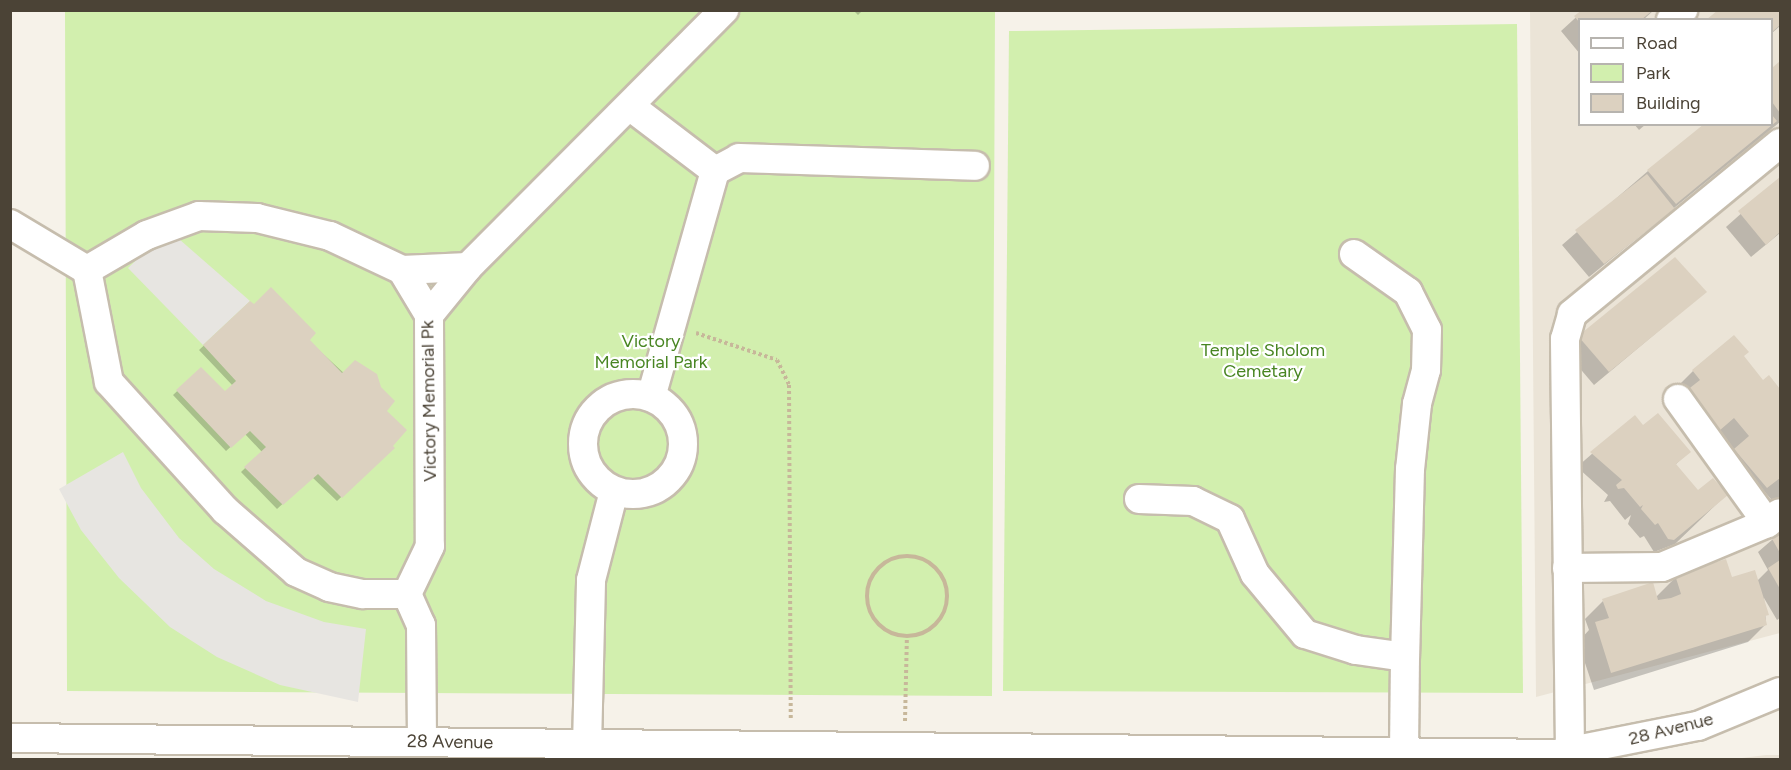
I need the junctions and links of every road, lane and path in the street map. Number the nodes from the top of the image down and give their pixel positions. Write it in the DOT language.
graph roads {
  1 [pos="717,13"];
  2 [pos="631,107"];
  3 [pos="1780,143"];
  4 [pos="975,166"];
  5 [pos="715,171"];
  6 [pos="10,224"];
  7 [pos="1354,254"];
  8 [pos="468,267"];
  9 [pos="87,270"];
  10 [pos="402,270"];
  11 [pos="429,315"];
  12 [pos="672,325"];
  13 [pos="651,397"];
  14 [pos="1678,399"];
  15 [pos="614,491"];
  16 [pos="1139,499"];
  17 [pos="1774,518"];
  18 [pos="1567,568"];
  19 [pos="407,594"];
  20 [pos="907,636"];
  21 [pos="1405,657"];
  22 [pos="1780,692"];
  23 [pos="791,727"];
  24 [pos="906,728"];
  25 [pos="10,738"];
  26 [pos="422,742"];
  27 [pos="587,746"];
  28 [pos="1404,753"];
  29 [pos="981,754"];
  30 [pos="1561,755"];
  31 [pos="1368,756"];
  1 -- 2 [label="street"];
  2 -- 5 [label="street"];
  2 -- 8 [label="street"];
  3 -- 18 [label="street"];
  4 -- 5 [label="street"];
  5 -- 12 [label="street"];
  6 -- 9 [label="street"];
  7 -- 21 [label="street"];
  8 -- 10 [label="street"];
  8 -- 11 [label="street"];
  9 -- 10 [label="street"];
  9 -- 19 [label="street"];
  10 -- 11 [label="street, Victory Memorial Pk"];
  11 -- 19 [label="street, Victory Memorial Pk"];
  12 -- 13 [label="street"];
  12 -- 23 [label="path"];
  13 -- 15 [label="street"];
  13 -- 15 [label="street"];
  14 -- 17 [label="street"];
  15 -- 27 [label="street"];
  16 -- 21 [label="street"];
  17 -- 18 [label="street"];
  18 -- 30 [label="street"];
  19 -- 26 [label="street"];
  20 -- 20 [label="path"];
  20 -- 24 [label="path"];
  21 -- 28 [label="street"];
  22 -- 30 [label="street, 28 Avenue"];
  25 -- 26 [label="street, 28 Avenue"];
  26 -- 27 [label="street, 28 Avenue"];
  27 -- 29 [label="street, 28 Avenue"];
  28 -- 30 [label="street, 28 Avenue"];
  28 -- 31 [label="street, 28 Avenue"];
  29 -- 31 [label="street, 28 Avenue"];
}
